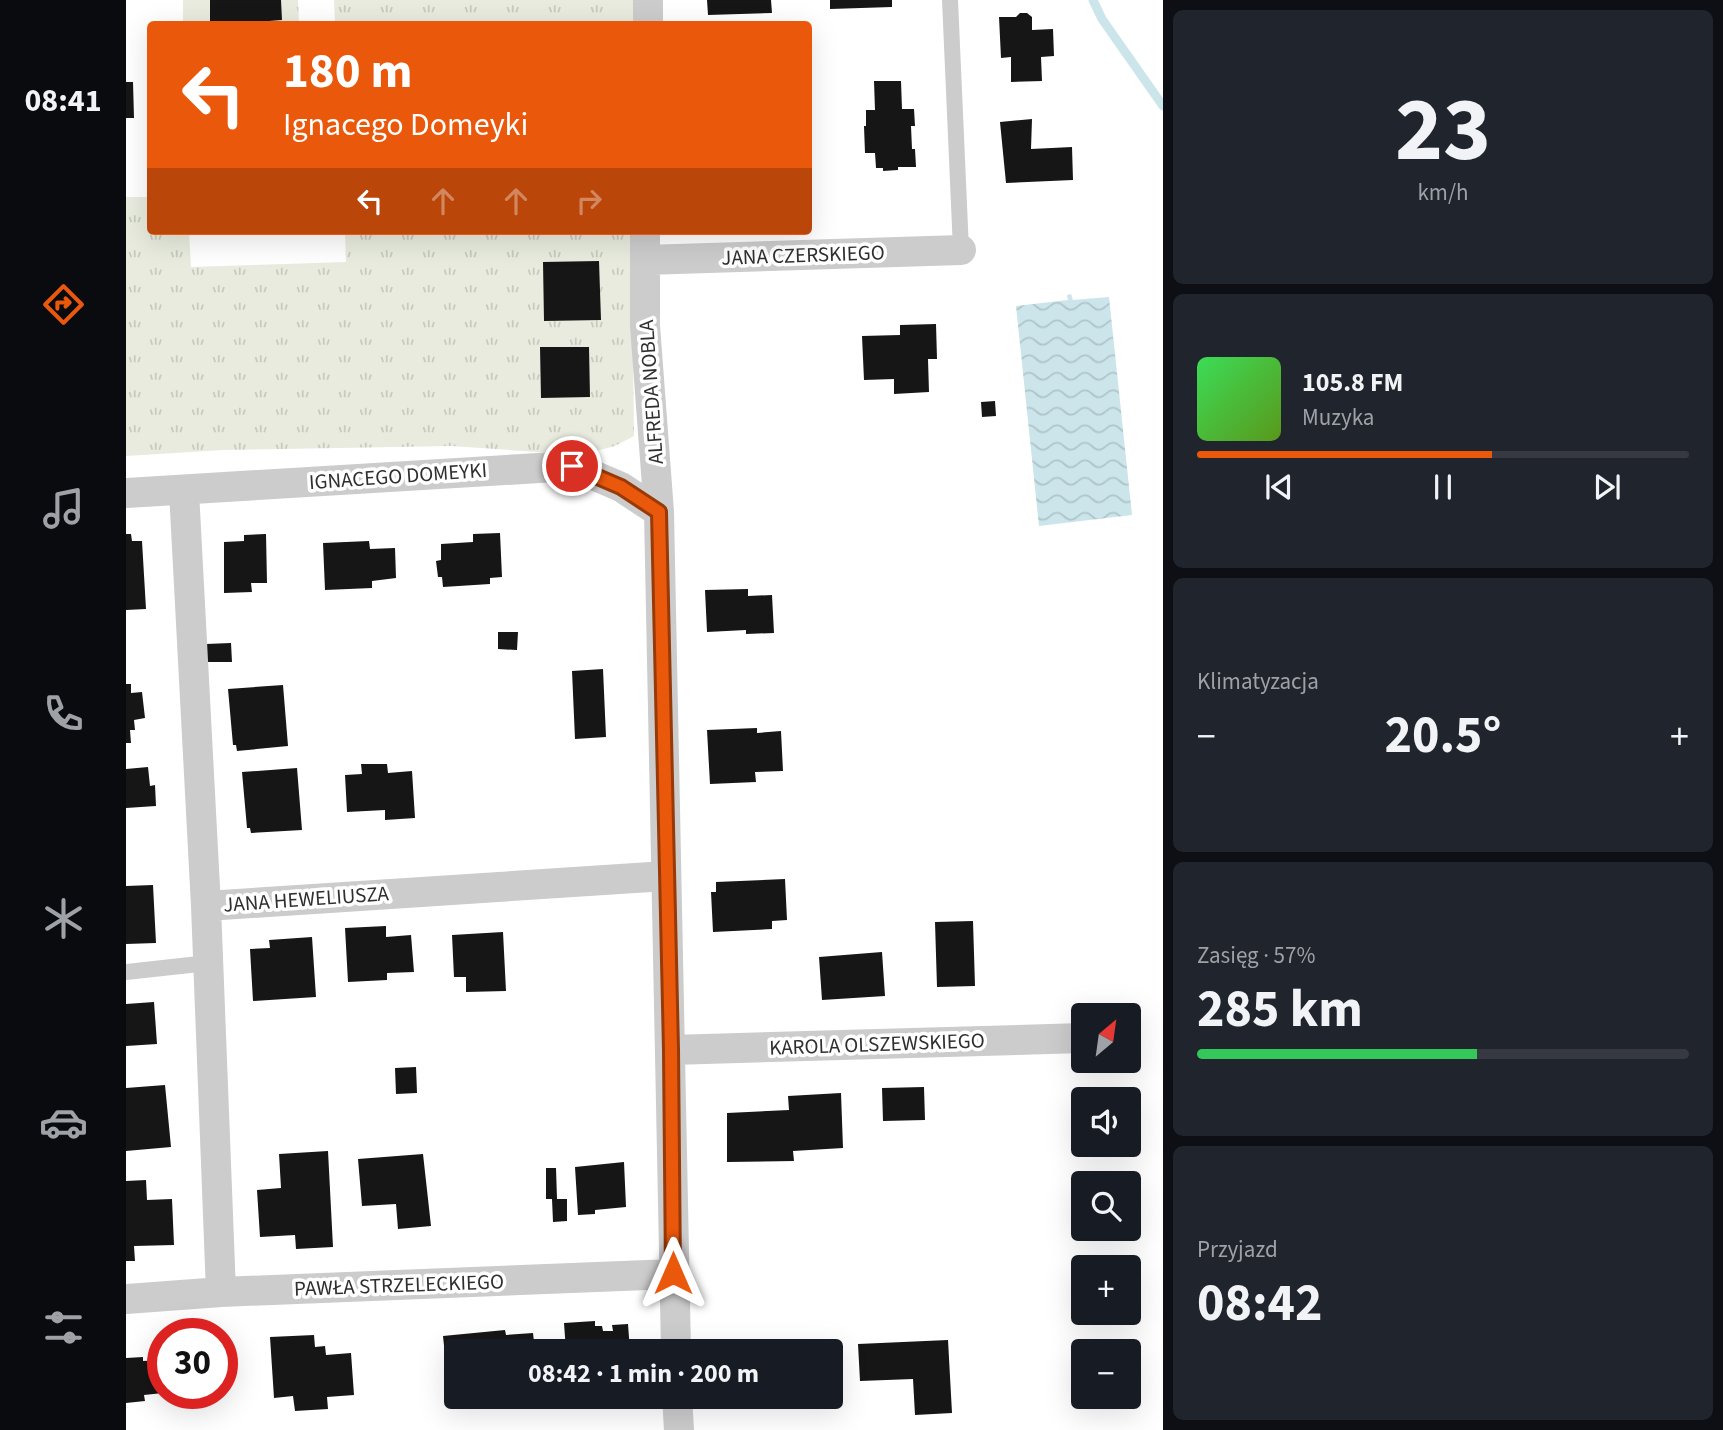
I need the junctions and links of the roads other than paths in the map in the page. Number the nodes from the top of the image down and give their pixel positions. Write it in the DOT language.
graph roads {
  1 [pos="648,0"];
  2 [pos="950,0"];
  3 [pos="648,21"];
  4 [pos="645,245"];
  5 [pos="961,250"];
  6 [pos="184,491"];
  7 [pos="126,494"];
  8 [pos="659,512"];
  9 [pos="666,876"];
  10 [pos="205,906"];
  11 [pos="208,963"];
  12 [pos="126,972"];
  13 [pos="1071,1038"];
  14 [pos="671,1050"];
  15 [pos="673,1273"];
  16 [pos="221,1292"];
  17 [pos="126,1299"];
  18 [pos="676,1339"];
  19 [pos="677,1409"];
  20 [pos="678,1430"];
  1 -- 3 [label="street"];
  2 -- 5 [label="lane"];
  4 -- 5 [label="street, JANA CZERSKIEGO"];
  4 -- 8 [label="street, ALFREDA NOBLA"];
  6 -- 7 [label="street, IGNACEGO DOMEYKI"];
  6 -- 8 [label="street, IGNACEGO DOMEYKI"];
  6 -- 10 [label="street"];
  8 -- 9 [label="street, ALFREDA NOBLA"];
  9 -- 10 [label="street, JANA HEWELIUSZA"];
  9 -- 14 [label="street, ALFREDA NOBLA"];
  10 -- 11 [label="street, JANA HEWELIUSZA"];
  11 -- 12 [label="lane"];
  11 -- 16 [label="street, JANA HEWELIUSZA"];
  13 -- 14 [label="street, KAROLA OLSZEWSKIEGO"];
  14 -- 15 [label="street, ALFREDA NOBLA"];
  15 -- 16 [label="street, PAWŁA STRZELECKIEGO"];
  15 -- 18 [label="street, ALFREDA NOBLA"];
  16 -- 17 [label="street, PAWŁA STRZELECKIEGO"];
  19 -- 20 [label="street"];
}
